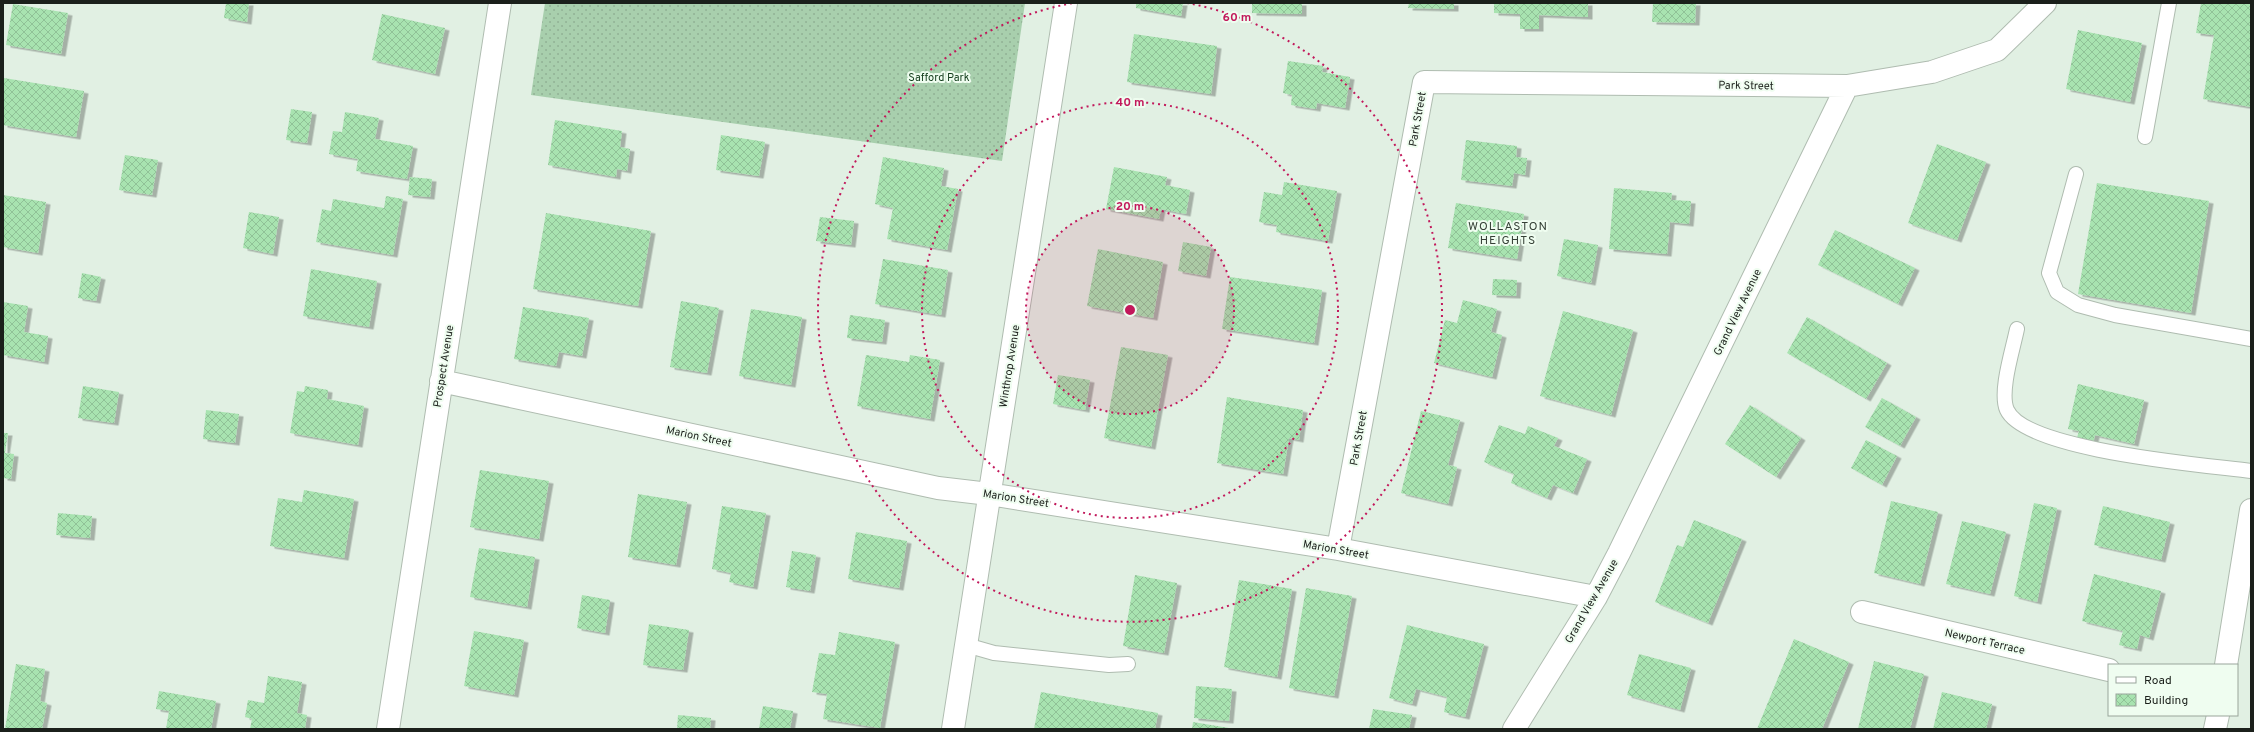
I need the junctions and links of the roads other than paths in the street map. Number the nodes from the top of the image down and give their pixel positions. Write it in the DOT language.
graph roads {
  1 [pos="500,3"];
  2 [pos="1066,3"];
  3 [pos="2045,3"];
  4 [pos="2169,3"];
  5 [pos="1847,86"];
  6 [pos="2145,137"];
  7 [pos="2076,174"];
  8 [pos="2017,329"];
  9 [pos="2251,339"];
  10 [pos="441,381"];
  11 [pos="2251,471"];
  12 [pos="989,494"];
  13 [pos="2251,510"];
  14 [pos="1338,549"];
  15 [pos="1596,597"];
  16 [pos="1862,612"];
  17 [pos="966,645"];
  18 [pos="1128,664"];
  19 [pos="2226,664"];
  20 [pos="2108,670"];
  21 [pos="2218,716"];
  22 [pos="388,729"];
  23 [pos="953,729"];
  24 [pos="1514,729"];
  25 [pos="2216,729"];
  1 -- 10 [label="street, Prospect Avenue"];
  2 -- 12 [label="street, Winthrop Avenue"];
  3 -- 5 [label="street"];
  4 -- 6 [label="lane"];
  5 -- 14 [label="street, Park Street"];
  5 -- 15 [label="street, Grand View Avenue"];
  7 -- 9 [label="lane"];
  8 -- 11 [label="lane"];
  10 -- 12 [label="street, Marion Street"];
  10 -- 22 [label="street, Prospect Avenue"];
  12 -- 14 [label="street, Marion Street"];
  12 -- 17 [label="street, Winthrop Avenue"];
  13 -- 19 [label="street"];
  14 -- 15 [label="street, Marion Street"];
  15 -- 24 [label="street, Grand View Avenue"];
  16 -- 20 [label="street, Newport Terrace"];
  17 -- 18 [label="lane"];
  17 -- 23 [label="street, Winthrop Avenue"];
  21 -- 25 [label="street"];
}
